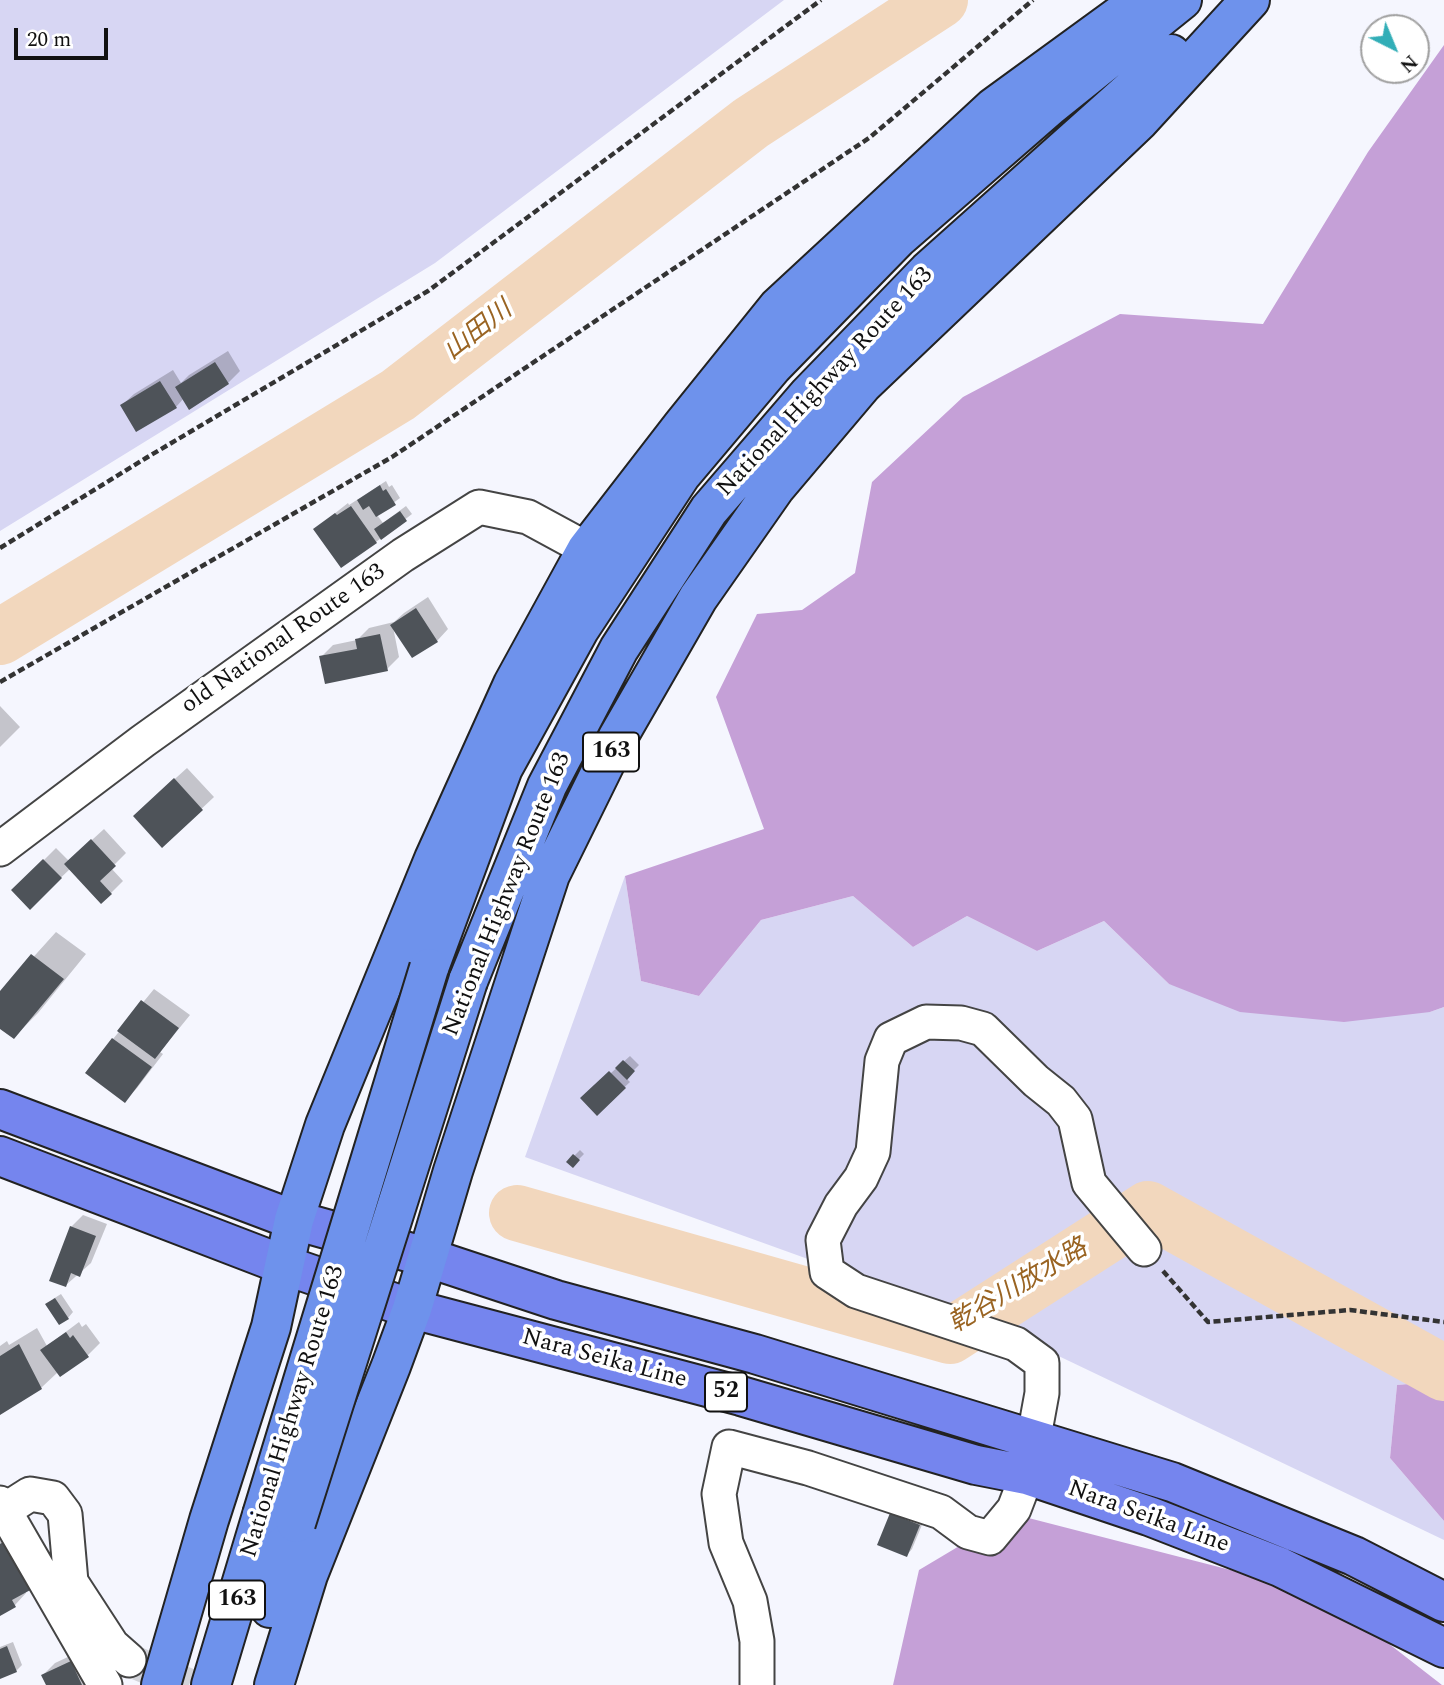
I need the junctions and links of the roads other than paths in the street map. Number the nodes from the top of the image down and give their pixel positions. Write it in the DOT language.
graph roads {
  1 [pos="1141,0"];
  2 [pos="1182,0"];
  3 [pos="1234,0"];
  4 [pos="1250,0"];
  5 [pos="587,550"];
  6 [pos="0,849"];
  7 [pos="0,1109"];
  8 [pos="0,1156"];
  9 [pos="294,1220"];
  10 [pos="1144,1249"];
  11 [pos="426,1257"];
  12 [pos="284,1265"];
  13 [pos="412,1309"];
  14 [pos="1029,1457"];
  15 [pos="2,1506"];
  16 [pos="279,1519"];
  17 [pos="1444,1602"];
  18 [pos="1444,1648"];
  19 [pos="129,1660"];
  20 [pos="105,1685"];
  21 [pos="161,1685"];
  22 [pos="211,1685"];
  23 [pos="247,1685"];
  24 [pos="274,1685"];
  25 [pos="757,1685"];
  1 -- 5 [label="highway"];
  2 -- 16 [label="highway, National Highway Route 163 / 163, bridge"];
  3 -- 16 [label="highway, National Highway Route 163 / 163, bridge"];
  4 -- 11 [label="highway, 163"];
  5 -- 6 [label="street, old National Route 163"];
  5 -- 9 [label="highway"];
  7 -- 9 [label="main road, Nara Seika Line / 52"];
  8 -- 12 [label="main road, Nara Seika Line / 52"];
  9 -- 11 [label="main road, Nara Seika Line / 52"];
  9 -- 12 [label="highway"];
  10 -- 14 [label="street"];
  11 -- 13 [label="highway, 163"];
  11 -- 14 [label="main road, Nara Seika Line / 52"];
  12 -- 13 [label="main road, Nara Seika Line / 52"];
  12 -- 21 [label="highway"];
  13 -- 14 [label="main road, Nara Seika Line / 52"];
  13 -- 24 [label="highway, 163"];
  14 -- 17 [label="main road, Nara Seika Line / 52"];
  14 -- 18 [label="main road, Nara Seika Line / 52"];
  14 -- 25 [label="street"];
  15 -- 19 [label="street"];
  15 -- 20 [label="street"];
  16 -- 22 [label="highway, National Highway Route 163 / 163"];
  16 -- 23 [label="highway, National Highway Route 163 / 163"];
}
